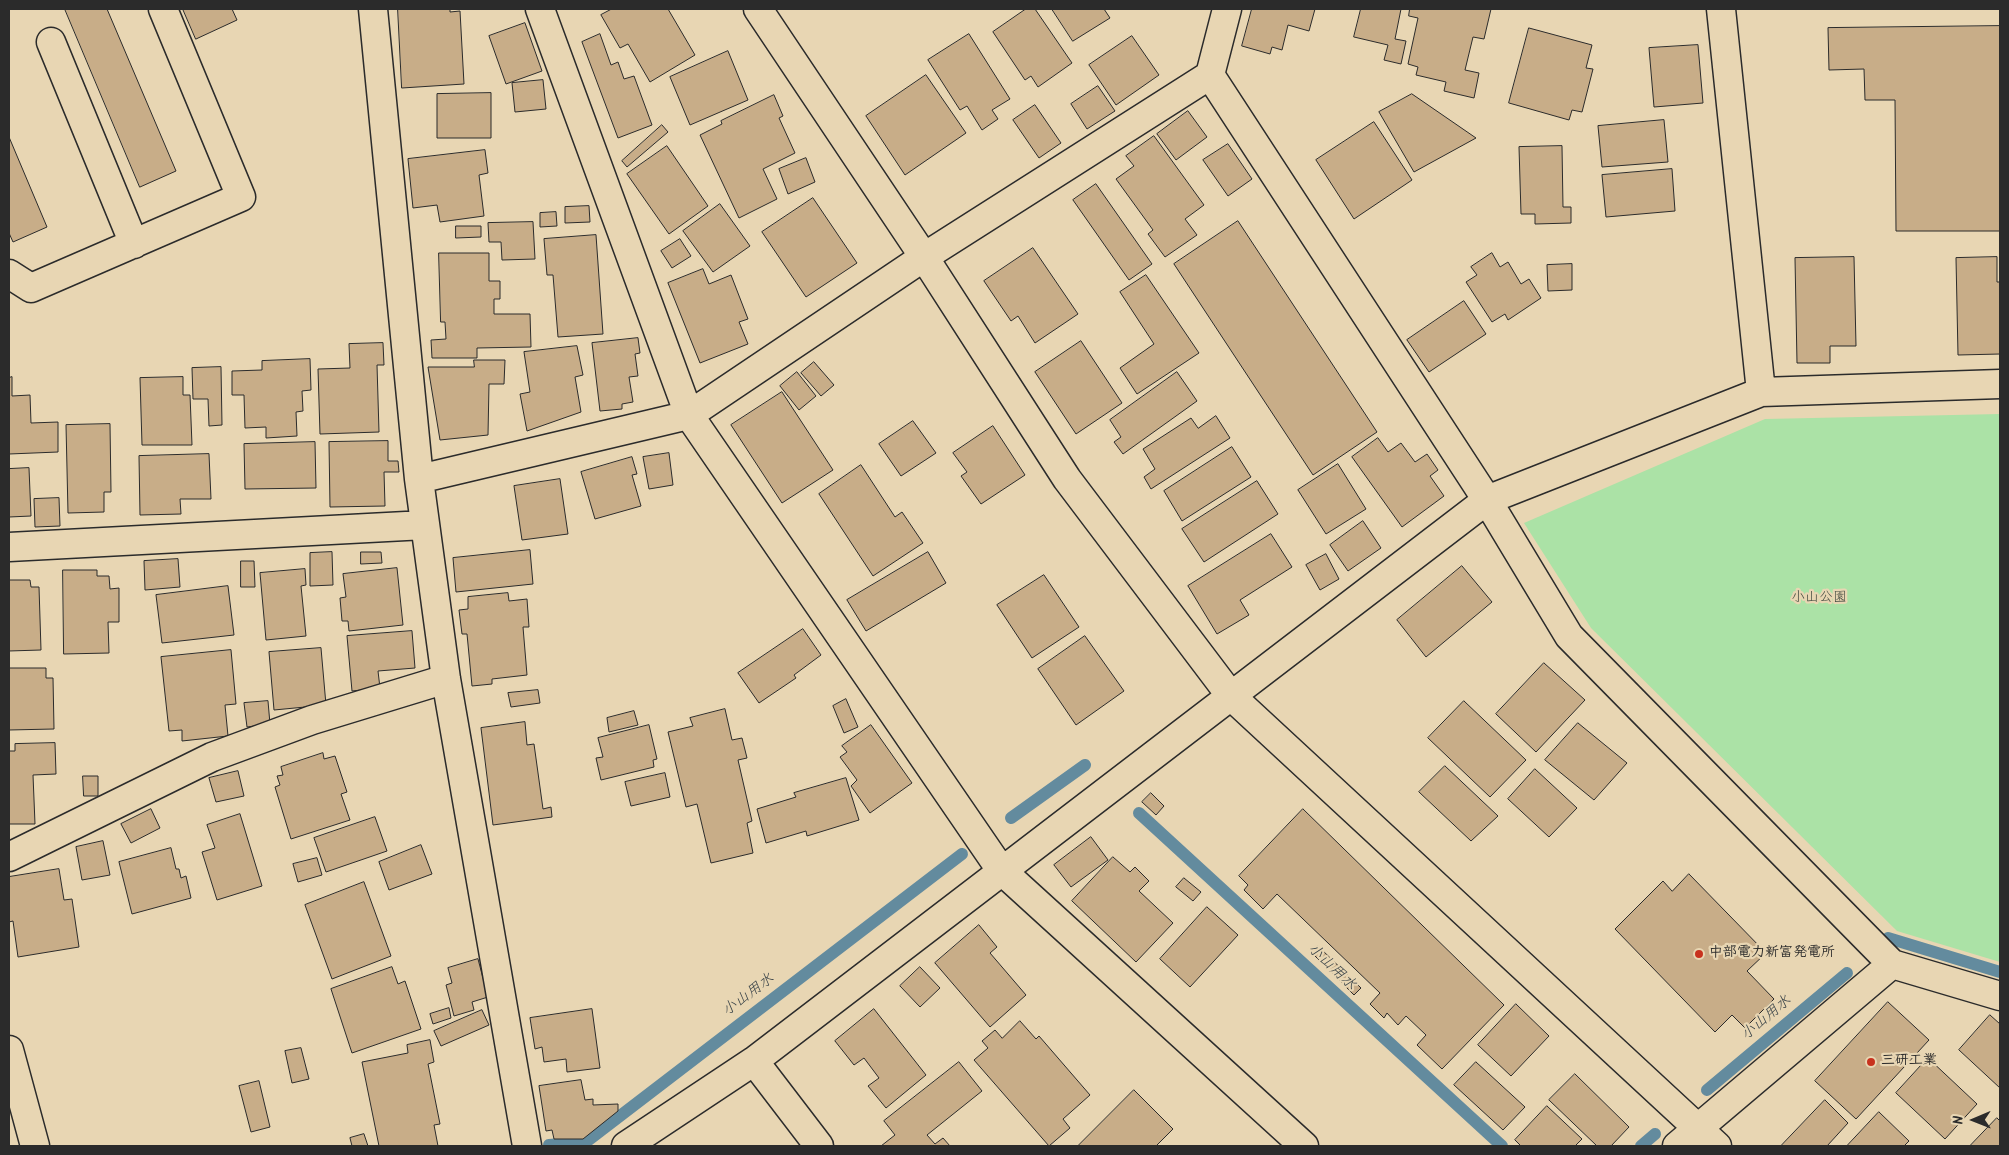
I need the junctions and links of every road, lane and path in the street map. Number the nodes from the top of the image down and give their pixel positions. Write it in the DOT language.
graph roads {
  1 [pos="164,9"];
  2 [pos="373,9"];
  3 [pos="540,9"];
  4 [pos="758,9"];
  5 [pos="1227,9"];
  6 [pos="1721,9"];
  7 [pos="51,42"];
  8 [pos="1210,75"];
  9 [pos="134,244"];
  10 [pos="924,257"];
  11 [pos="9,274"];
  12 [pos="2000,384"];
  13 [pos="1761,392"];
  14 [pos="689,415"];
  15 [pos="419,479"];
  16 [pos="1487,500"];
  17 [pos="425,525"];
  18 [pos="9,547"];
  19 [pos="446,679"];
  20 [pos="1231,696"];
  21 [pos="9,857"];
  22 [pos="1001,870"];
  23 [pos="1892,964"];
  24 [pos="2000,996"];
  25 [pos="9,1050"];
  26 [pos="754,1061"];
  27 [pos="1708,1137"];
  28 [pos="34,1146"];
  29 [pos="527,1146"];
  30 [pos="626,1146"];
  31 [pos="819,1146"];
  32 [pos="1304,1146"];
  33 [pos="1676,1146"];
  1 -- 9 [label="street"];
  2 -- 15 [label="street"];
  3 -- 14 [label="street"];
  4 -- 10 [label="street"];
  5 -- 8 [label="street"];
  6 -- 13 [label="street"];
  7 -- 9 [label="street"];
  8 -- 10 [label="street"];
  8 -- 16 [label="street"];
  9 -- 11 [label="street"];
  10 -- 14 [label="street"];
  10 -- 20 [label="street"];
  12 -- 13 [label="street"];
  13 -- 16 [label="street"];
  14 -- 15 [label="street"];
  14 -- 22 [label="street"];
  15 -- 17 [label="street"];
  16 -- 20 [label="street"];
  16 -- 23 [label="street"];
  17 -- 18 [label="street"];
  17 -- 19 [label="street"];
  19 -- 21 [label="street"];
  19 -- 29 [label="street"];
  20 -- 22 [label="street"];
  20 -- 27 [label="street"];
  22 -- 26 [label="street"];
  22 -- 32 [label="street"];
  23 -- 24 [label="street"];
  23 -- 27 [label="street"];
  25 -- 28 [label="street"];
  26 -- 30 [label="street"];
  26 -- 31 [label="street"];
  27 -- 33 [label="street"];
}
